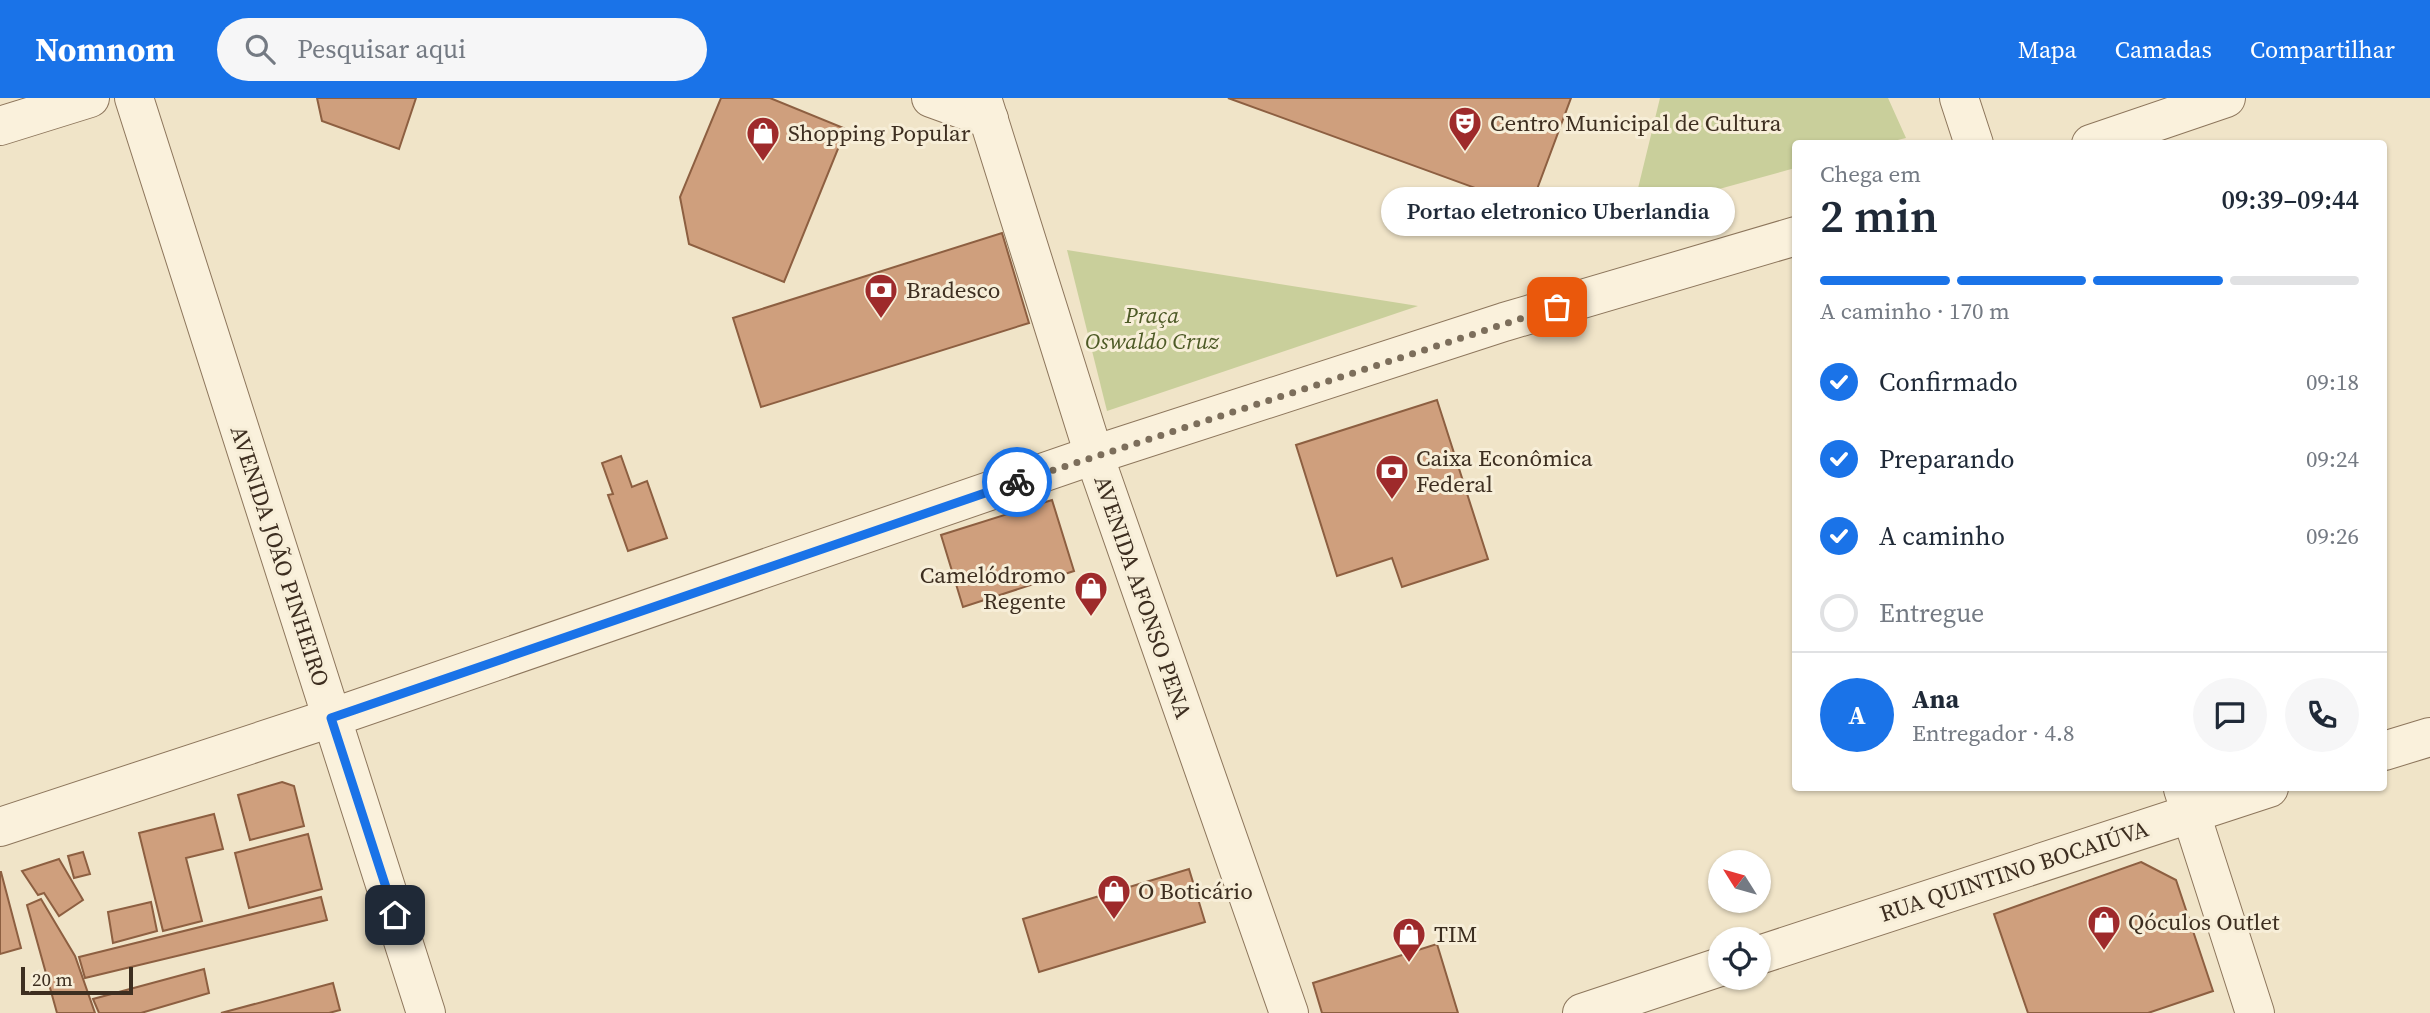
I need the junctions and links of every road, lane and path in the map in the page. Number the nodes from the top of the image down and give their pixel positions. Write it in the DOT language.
graph roads {
  1 [pos="90,98"];
  2 [pos="134,98"];
  3 [pos="931,98"];
  4 [pos="1959,98"];
  5 [pos="2226,98"];
  6 [pos="986,108"];
  7 [pos="0,126"];
  8 [pos="1973,140"];
  9 [pos="2103,140"];
  10 [pos="1792,237"];
  11 [pos="1094,455"];
  12 [pos="331,718"];
  13 [pos="2430,737"];
  14 [pos="2387,750"];
  15 [pos="2248,791"];
  16 [pos="2186,800"];
  17 [pos="0,827"];
  18 [pos="1771,951"];
  19 [pos="1708,971"];
  20 [pos="426,1013"];
  21 [pos="1289,1013"];
  22 [pos="1582,1013"];
  23 [pos="2255,1013"];
  1 -- 7 [label="street"];
  2 -- 12 [label="street, AVENIDA JOÃO PINHEIRO"];
  3 -- 6 [label="street"];
  4 -- 8 [label="street"];
  5 -- 9 [label="street"];
  6 -- 11 [label="street, AVENIDA AFONSO PENA"];
  10 -- 11 [label="street"];
  11 -- 12 [label="street"];
  11 -- 21 [label="street, AVENIDA AFONSO PENA"];
  12 -- 17 [label="street"];
  12 -- 20 [label="street, AVENIDA JOÃO PINHEIRO"];
  13 -- 14 [label="street"];
  15 -- 16 [label="street, RUA QUINTINO BOCAIÚVA"];
  16 -- 18 [label="street, RUA QUINTINO BOCAIÚVA"];
  16 -- 23 [label="street"];
  19 -- 22 [label="street"];
}
